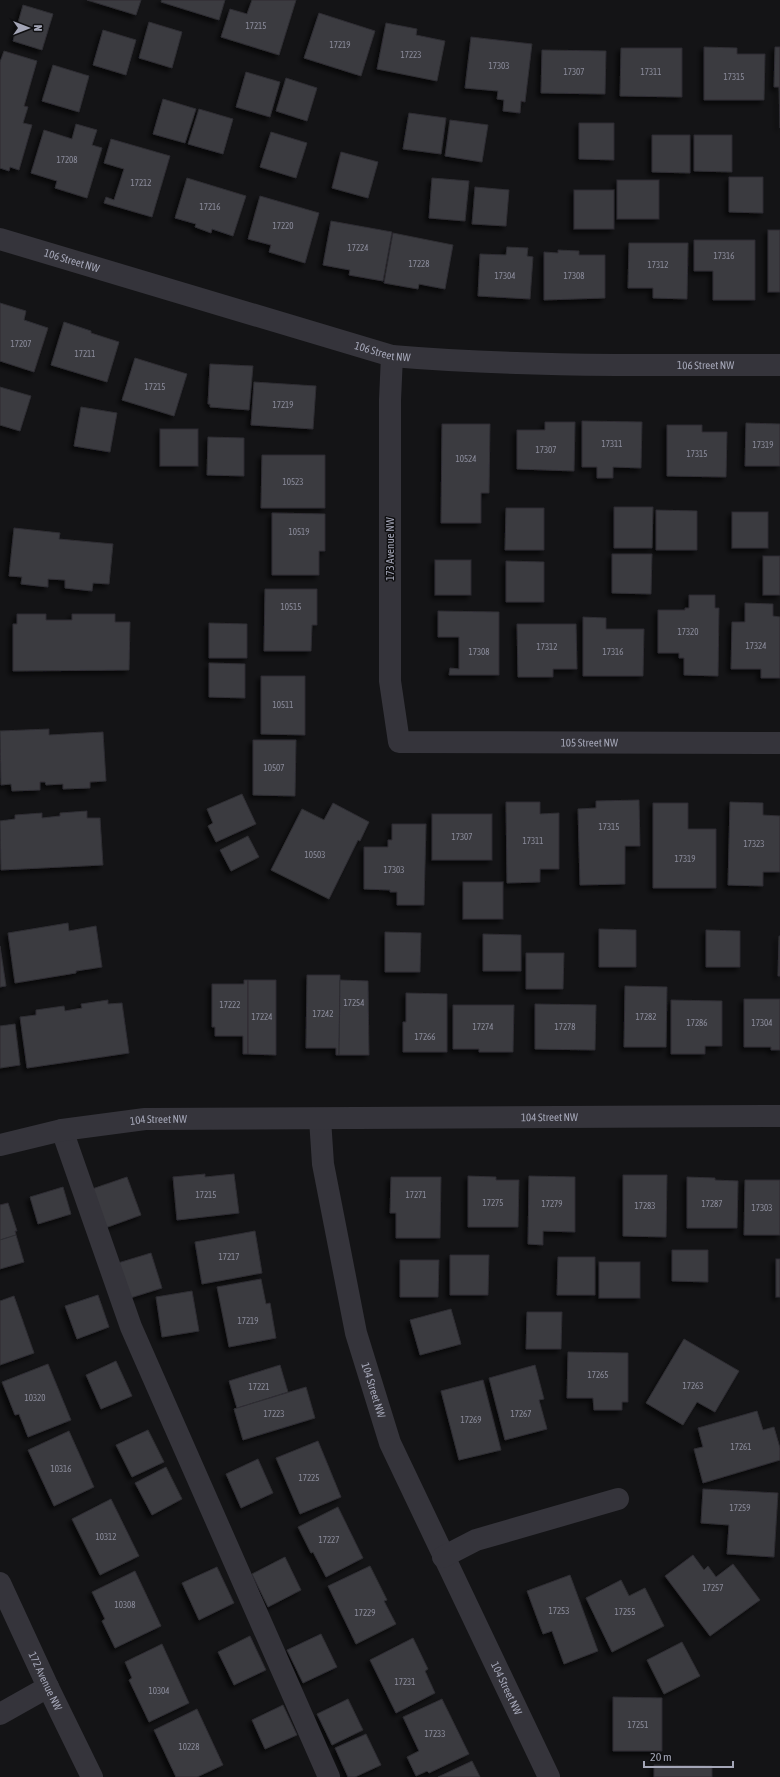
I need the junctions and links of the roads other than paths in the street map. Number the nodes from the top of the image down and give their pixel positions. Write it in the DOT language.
graph roads {
  1 [pos="0,240"];
  2 [pos="392,356"];
  3 [pos="780,365"];
  4 [pos="399,742"];
  5 [pos="780,743"];
  6 [pos="780,1116"];
  7 [pos="320,1119"];
  8 [pos="62,1130"];
  9 [pos="0,1145"];
  10 [pos="618,1499"];
  11 [pos="443,1557"];
  12 [pos="0,1584"];
  13 [pos="48,1687"];
  14 [pos="0,1714"];
  15 [pos="92,1777"];
  16 [pos="329,1777"];
  17 [pos="549,1777"];
  1 -- 2 [label="street, 106 Street NW"];
  2 -- 3 [label="street, 106 Street NW"];
  2 -- 4 [label="street, 173 Avenue NW"];
  4 -- 5 [label="street, 105 Street NW"];
  6 -- 7 [label="street, 104 Street NW"];
  7 -- 8 [label="street, 104 Street NW"];
  7 -- 11 [label="street, 104 Street NW"];
  8 -- 9 [label="street, 104 Street NW"];
  8 -- 16 [label="street"];
  10 -- 11 [label="street"];
  11 -- 17 [label="street, 104 Street NW"];
  12 -- 13 [label="street, 172 Avenue NW"];
  13 -- 14 [label="street"];
  13 -- 15 [label="street, 172 Avenue NW"];
}
